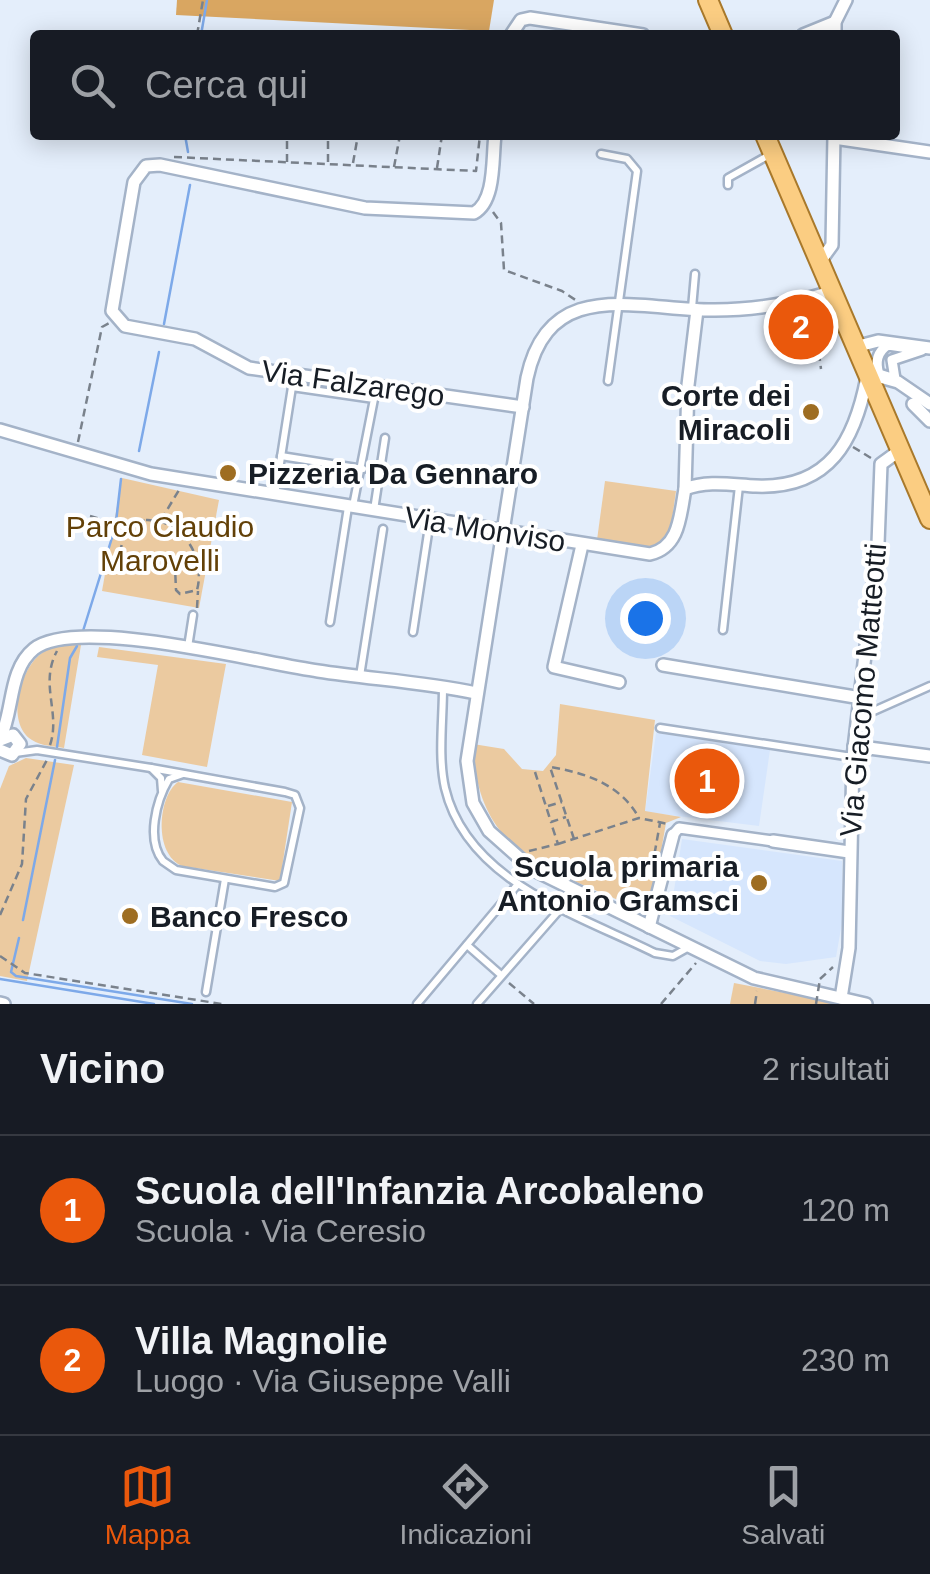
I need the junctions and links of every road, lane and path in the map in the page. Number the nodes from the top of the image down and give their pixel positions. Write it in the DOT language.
graph roads {
  1 [pos="204,0"];
  2 [pos="708,0"];
  3 [pos="846,0"];
  4 [pos="835,28"];
  5 [pos="198,30"];
  6 [pos="514,30"];
  7 [pos="610,30"];
  8 [pos="721,30"];
  9 [pos="287,140"];
  10 [pos="328,140"];
  11 [pos="357,140"];
  12 [pos="399,140"];
  13 [pos="441,140"];
  14 [pos="479,140"];
  15 [pos="493,140"];
  16 [pos="766,140"];
  17 [pos="834,140"];
  18 [pos="858,140"];
  19 [pos="930,152"];
  20 [pos="772,153"];
  21 [pos="600,154"];
  22 [pos="287,162"];
  23 [pos="328,164"];
  24 [pos="352,165"];
  25 [pos="148,166"];
  26 [pos="394,167"];
  27 [pos="436,169"];
  28 [pos="728,185"];
  29 [pos="485,204"];
  30 [pos="819,263"];
  31 [pos="695,274"];
  32 [pos="831,292"];
  33 [pos="618,304"];
  34 [pos="584,307"];
  35 [pos="694,310"];
  36 [pos="115,320"];
  37 [pos="888,345"];
  38 [pos="855,347"];
  39 [pos="930,348"];
  40 [pos="819,353"];
  41 [pos="822,369"];
  42 [pos="866,374"];
  43 [pos="608,381"];
  44 [pos="913,404"];
  45 [pos="930,404"];
  46 [pos="523,407"];
  47 [pos="930,420"];
  48 [pos="0,430"];
  49 [pos="385,438"];
  50 [pos="847,444"];
  51 [pos="899,451"];
  52 [pos="76,453"];
  53 [pos="282,456"];
  54 [pos="881,464"];
  55 [pos="363,469"];
  56 [pos="739,486"];
  57 [pos="179,488"];
  58 [pos="685,489"];
  59 [pos="276,495"];
  60 [pos="350,507"];
  61 [pos="374,511"];
  62 [pos="90,516"];
  63 [pos="930,519"];
  64 [pos="161,520"];
  65 [pos="430,520"];
  66 [pos="126,526"];
  67 [pos="383,529"];
  68 [pos="504,532"];
  69 [pos="582,545"];
  70 [pos="197,590"];
  71 [pos="194,615"];
  72 [pos="330,622"];
  73 [pos="723,630"];
  74 [pos="413,632"];
  75 [pos="66,643"];
  76 [pos="187,648"];
  77 [pos="663,665"];
  78 [pos="360,677"];
  79 [pos="619,682"];
  80 [pos="930,686"];
  81 [pos="444,687"];
  82 [pos="476,692"];
  83 [pos="861,698"];
  84 [pos="10,709"];
  85 [pos="858,718"];
  86 [pos="660,728"];
  87 [pos="16,737"];
  88 [pos="0,740"];
  89 [pos="50,746"];
  90 [pos="36,750"];
  91 [pos="6,752"];
  92 [pos="854,752"];
  93 [pos="49,756"];
  94 [pos="930,756"];
  95 [pos="0,768"];
  96 [pos="151,768"];
  97 [pos="535,772"];
  98 [pos="183,774"];
  99 [pos="557,787"];
  100 [pos="162,791"];
  101 [pos="542,792"];
  102 [pos="562,802"];
  103 [pos="546,807"];
  104 [pos="567,816"];
  105 [pos="639,818"];
  106 [pos="551,822"];
  107 [pos="660,822"];
  108 [pos="676,832"];
  109 [pos="574,838"];
  110 [pos="772,841"];
  111 [pos="558,844"];
  112 [pos="849,852"];
  113 [pos="520,854"];
  114 [pos="226,879"];
  115 [pos="518,884"];
  116 [pos="647,893"];
  117 [pos="562,907"];
  118 [pos="0,916"];
  119 [pos="650,926"];
  120 [pos="670,937"];
  121 [pos="467,945"];
  122 [pos="689,946"];
  123 [pos="655,953"];
  124 [pos="704,954"];
  125 [pos="0,956"];
  126 [pos="848,964"];
  127 [pos="501,975"];
  128 [pos="758,987"];
  129 [pos="206,992"];
  130 [pos="842,998"];
  131 [pos="222,1004"];
  132 [pos="416,1004"];
  133 [pos="477,1004"];
  134 [pos="534,1004"];
  135 [pos="661,1004"];
  136 [pos="755,1004"];
  137 [pos="816,1004"];
  138 [pos="866,1004"];
  1 -- 5 [label="path"];
  2 -- 8 [label="main road"];
  3 -- 4 [label="street"];
  6 -- 7 [label="street"];
  9 -- 22 [label="path"];
  10 -- 23 [label="path"];
  11 -- 24 [label="path"];
  12 -- 26 [label="path"];
  13 -- 27 [label="path"];
  14 -- 27 [label="path"];
  15 -- 29 [label="street"];
  16 -- 20 [label="main road"];
  17 -- 30 [label="street"];
  18 -- 19 [label="street"];
  20 -- 28 [label="lane"];
  20 -- 30 [label="main road"];
  21 -- 33 [label="lane"];
  22 -- 23 [label="path"];
  22 -- 25 [label="path"];
  23 -- 24 [label="path"];
  24 -- 26 [label="path"];
  25 -- 29 [label="street"];
  25 -- 36 [label="street"];
  26 -- 27 [label="path"];
  29 -- 34 [label="path"];
  30 -- 32 [label="main road"];
  31 -- 35 [label="lane"];
  32 -- 35 [label="street"];
  32 -- 38 [label="main road"];
  33 -- 34 [label="street"];
  33 -- 35 [label="street"];
  33 -- 43 [label="lane"];
  34 -- 46 [label="street"];
  35 -- 58 [label="street"];
  36 -- 46 [label="street, Via Falzarego"];
  36 -- 52 [label="path"];
  37 -- 37 [label="street"];
  38 -- 39 [label="street"];
  38 -- 42 [label="main road"];
  40 -- 41 [label="path"];
  42 -- 45 [label="street"];
  42 -- 50 [label="street"];
  42 -- 51 [label="main road"];
  44 -- 47 [label="street"];
  46 -- 68 [label="street"];
  48 -- 52 [label="street, Via Monviso"];
  49 -- 61 [label="lane"];
  50 -- 54 [label="path"];
  50 -- 56 [label="street"];
  51 -- 54 [label="street"];
  51 -- 63 [label="main road"];
  52 -- 59 [label="street, Via Monviso"];
  53 -- 55 [label="lane"];
  53 -- 55 [label="lane"];
  53 -- 59 [label="lane"];
  54 -- 83 [label="street, Via Giacomo Matteotti"];
  55 -- 60 [label="lane"];
  56 -- 58 [label="street"];
  56 -- 73 [label="lane"];
  57 -- 64 [label="path"];
  58 -- 69 [label="street, Via Monviso"];
  59 -- 60 [label="street, Via Monviso"];
  60 -- 61 [label="street, Via Monviso"];
  60 -- 72 [label="lane"];
  61 -- 65 [label="street, Via Monviso"];
  62 -- 66 [label="path"];
  64 -- 66 [label="path"];
  64 -- 70 [label="path"];
  65 -- 68 [label="street, Via Monviso"];
  65 -- 74 [label="lane"];
  66 -- 70 [label="path"];
  67 -- 78 [label="lane"];
  68 -- 69 [label="street, Via Monviso"];
  68 -- 82 [label="street"];
  69 -- 79 [label="street"];
  70 -- 71 [label="path"];
  71 -- 76 [label="lane"];
  75 -- 89 [label="path"];
  76 -- 78 [label="street"];
  76 -- 84 [label="street"];
  77 -- 83 [label="street"];
  78 -- 81 [label="street"];
  80 -- 85 [label="lane"];
  81 -- 82 [label="street"];
  81 -- 115 [label="lane"];
  82 -- 119 [label="street"];
  83 -- 85 [label="street, Via Giacomo Matteotti"];
  84 -- 87 [label="street"];
  84 -- 88 [label="street"];
  85 -- 92 [label="street, Via Giacomo Matteotti"];
  86 -- 92 [label="lane"];
  87 -- 88 [label="street"];
  87 -- 90 [label="lane"];
  87 -- 91 [label="street"];
  90 -- 91 [label="lane"];
  90 -- 96 [label="lane"];
  91 -- 95 [label="street"];
  92 -- 94 [label="street"];
  92 -- 112 [label="street, Via Giacomo Matteotti"];
  93 -- 118 [label="path"];
  96 -- 98 [label="lane"];
  96 -- 100 [label="lane"];
  97 -- 101 [label="path"];
  98 -- 100 [label="lane"];
  98 -- 114 [label="lane"];
  99 -- 101 [label="path"];
  99 -- 102 [label="path"];
  99 -- 105 [label="path"];
  100 -- 114 [label="lane"];
  101 -- 103 [label="path"];
  102 -- 103 [label="path"];
  102 -- 104 [label="path"];
  103 -- 106 [label="path"];
  104 -- 106 [label="path"];
  104 -- 109 [label="path"];
  105 -- 107 [label="path"];
  105 -- 109 [label="path"];
  106 -- 111 [label="path"];
  107 -- 108 [label="path"];
  107 -- 116 [label="path"];
  108 -- 110 [label="street"];
  108 -- 119 [label="street"];
  109 -- 111 [label="path"];
  110 -- 112 [label="street"];
  111 -- 113 [label="path"];
  112 -- 126 [label="street, Via Giacomo Matteotti"];
  114 -- 129 [label="lane"];
  115 -- 117 [label="lane"];
  115 -- 121 [label="lane"];
  117 -- 123 [label="lane"];
  117 -- 127 [label="lane"];
  119 -- 120 [label="street"];
  120 -- 122 [label="street"];
  120 -- 123 [label="lane"];
  121 -- 127 [label="lane"];
  121 -- 132 [label="lane"];
  122 -- 123 [label="lane"];
  122 -- 124 [label="street"];
  124 -- 130 [label="street"];
  124 -- 135 [label="path"];
  125 -- 131 [label="path"];
  126 -- 130 [label="street, Via Giacomo Matteotti"];
  126 -- 137 [label="path, bridge"];
  127 -- 133 [label="lane"];
  127 -- 134 [label="path"];
  128 -- 136 [label="path"];
  130 -- 138 [label="street"];
}
